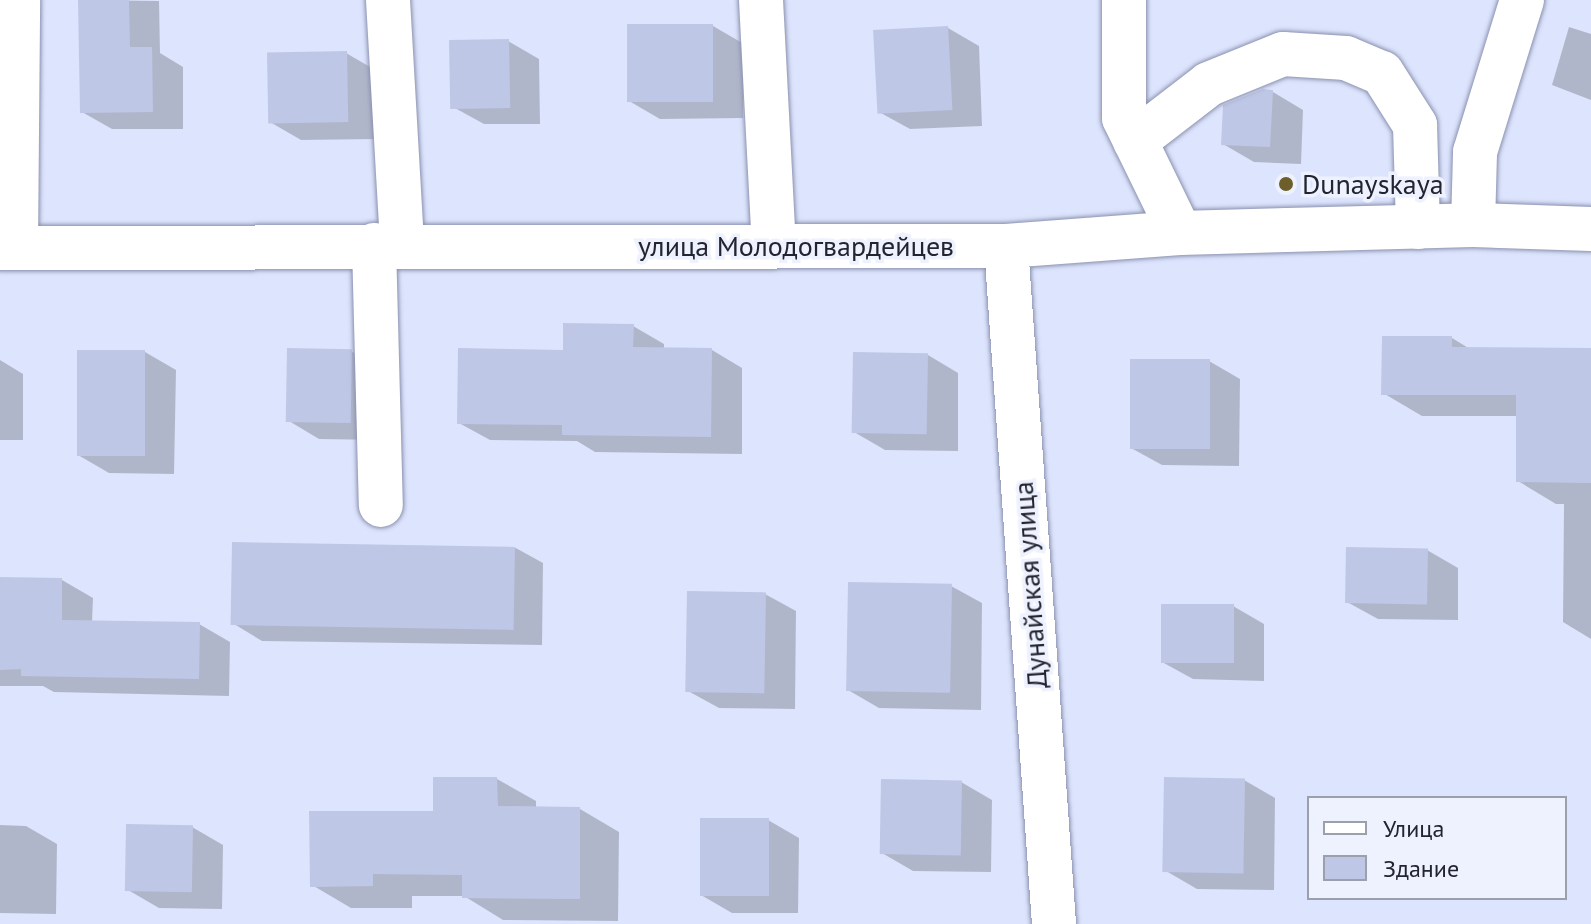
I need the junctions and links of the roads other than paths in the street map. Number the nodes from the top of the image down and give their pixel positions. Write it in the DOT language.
graph roads {
  1 [pos="18,0"];
  2 [pos="388,0"];
  3 [pos="761,0"];
  4 [pos="1124,0"];
  5 [pos="1522,0"];
  6 [pos="1135,141"];
  7 [pos="1473,225"];
  8 [pos="1418,227"];
  9 [pos="1591,229"];
  10 [pos="1180,233"];
  11 [pos="388,245"];
  12 [pos="774,246"];
  13 [pos="1006,246"];
  14 [pos="8,248"];
  15 [pos="381,505"];
  16 [pos="1054,924"];
  1 -- 14 [label="street"];
  2 -- 11 [label="street"];
  3 -- 12 [label="street"];
  4 -- 6 [label="street"];
  5 -- 7 [label="street"];
  6 -- 8 [label="street"];
  6 -- 10 [label="street"];
  7 -- 8 [label="street, улица Молодогвардейцев"];
  7 -- 9 [label="street, улица Молодогвардейцев"];
  8 -- 10 [label="street, улица Молодогвардейцев"];
  10 -- 13 [label="street, улица Молодогвардейцев"];
  11 -- 12 [label="street, улица Молодогвардейцев"];
  11 -- 14 [label="street, улица Молодогвардейцев"];
  11 -- 15 [label="street"];
  12 -- 13 [label="street, улица Молодогвардейцев"];
  13 -- 16 [label="street, Дунайская улица"];
}
